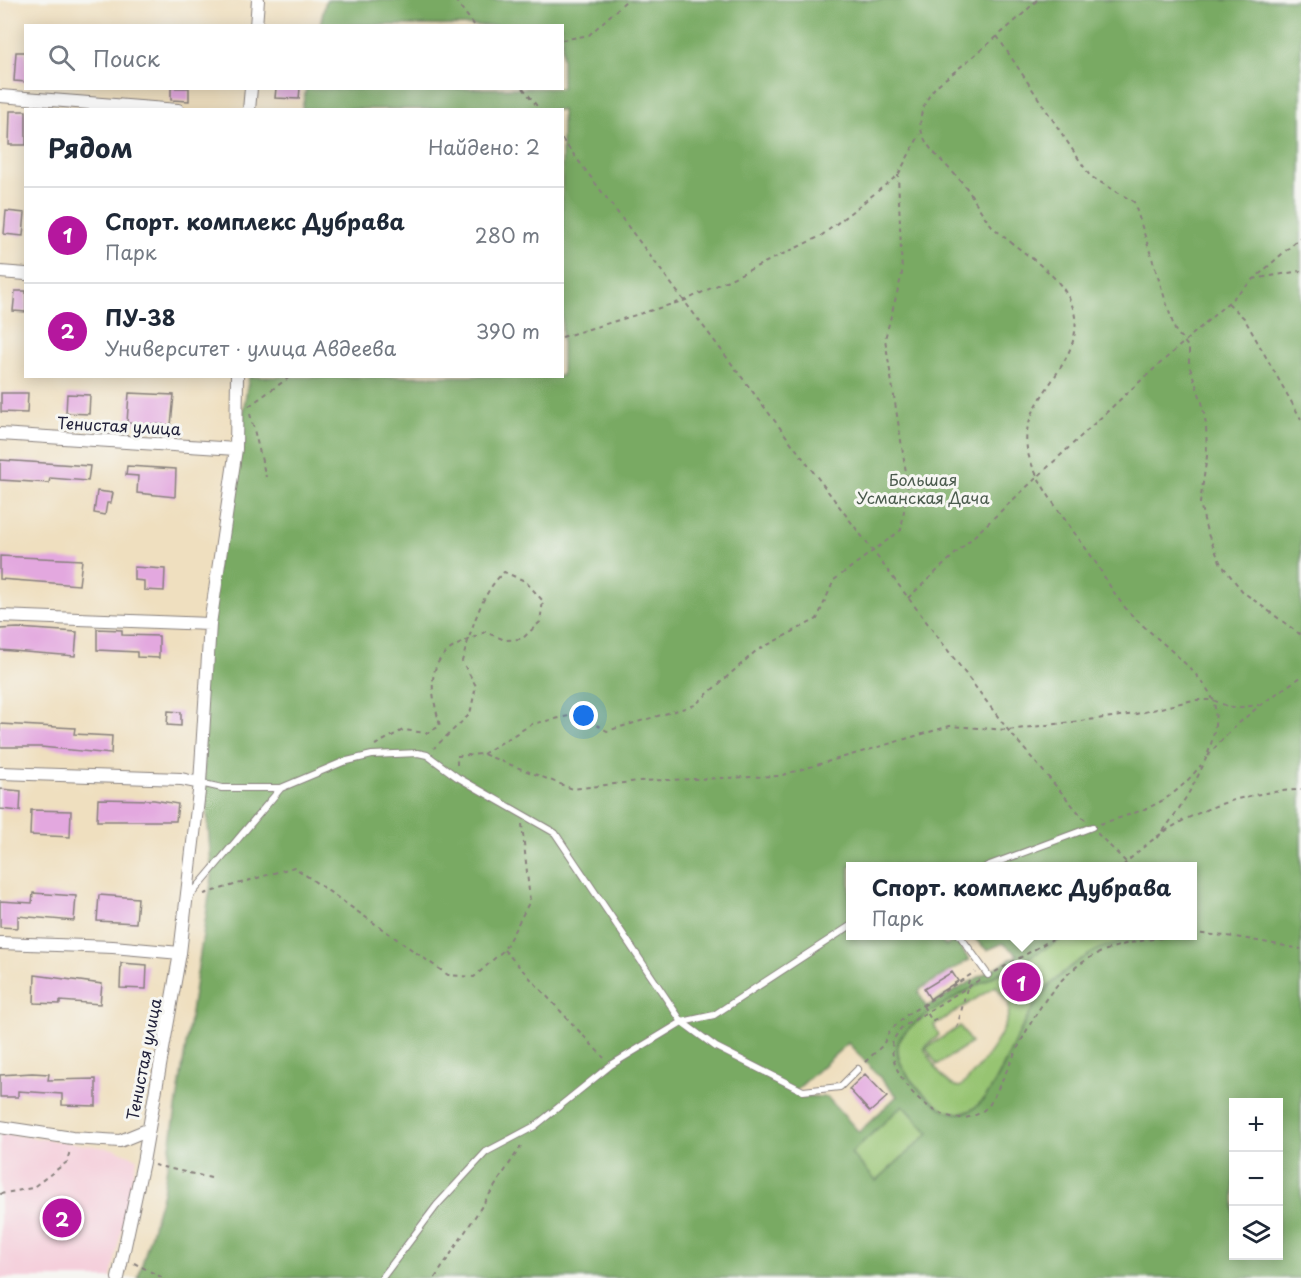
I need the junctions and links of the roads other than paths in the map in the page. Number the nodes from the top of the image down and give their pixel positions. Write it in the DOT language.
graph roads {
  1 [pos="258,0"];
  2 [pos="256,24"];
  3 [pos="251,90"];
  4 [pos="0,96"];
  5 [pos="153,108"];
  6 [pos="249,108"];
  7 [pos="0,272"];
  8 [pos="24,274"];
  9 [pos="237,378"];
  10 [pos="0,434"];
  11 [pos="236,449"];
  12 [pos="0,616"];
  13 [pos="210,624"];
  14 [pos="0,773"];
  15 [pos="200,783"];
  16 [pos="281,788"];
  17 [pos="1092,827"];
  18 [pos="1000,862"];
  19 [pos="186,900"];
  20 [pos="846,929"];
  21 [pos="963,940"];
  22 [pos="0,943"];
  23 [pos="180,953"];
  24 [pos="988,975"];
  25 [pos="682,1022"];
  26 [pos="858,1069"];
  27 [pos="0,1127"];
  28 [pos="147,1130"];
  29 [pos="118,1278"];
  30 [pos="382,1278"];
  1 -- 2 [label="street"];
  3 -- 6 [label="street"];
  4 -- 5 [label="street"];
  7 -- 8 [label="street"];
  9 -- 11 [label="street, Тенистая улица"];
  10 -- 11 [label="street, Тенистая улица"];
  11 -- 13 [label="street, Тенистая улица"];
  12 -- 13 [label="street"];
  13 -- 15 [label="street, Тенистая улица"];
  14 -- 15 [label="street"];
  15 -- 16 [label="lane"];
  15 -- 19 [label="street, Тенистая улица"];
  16 -- 19 [label="lane"];
  16 -- 25 [label="lane"];
  17 -- 18 [label="lane"];
  19 -- 23 [label="street, Тенистая улица"];
  20 -- 25 [label="lane"];
  21 -- 24 [label="lane"];
  22 -- 23 [label="street"];
  23 -- 28 [label="street, Тенистая улица"];
  25 -- 26 [label="lane"];
  25 -- 30 [label="lane"];
  27 -- 28 [label="street, Тенистая улица"];
  28 -- 29 [label="street"];
}
